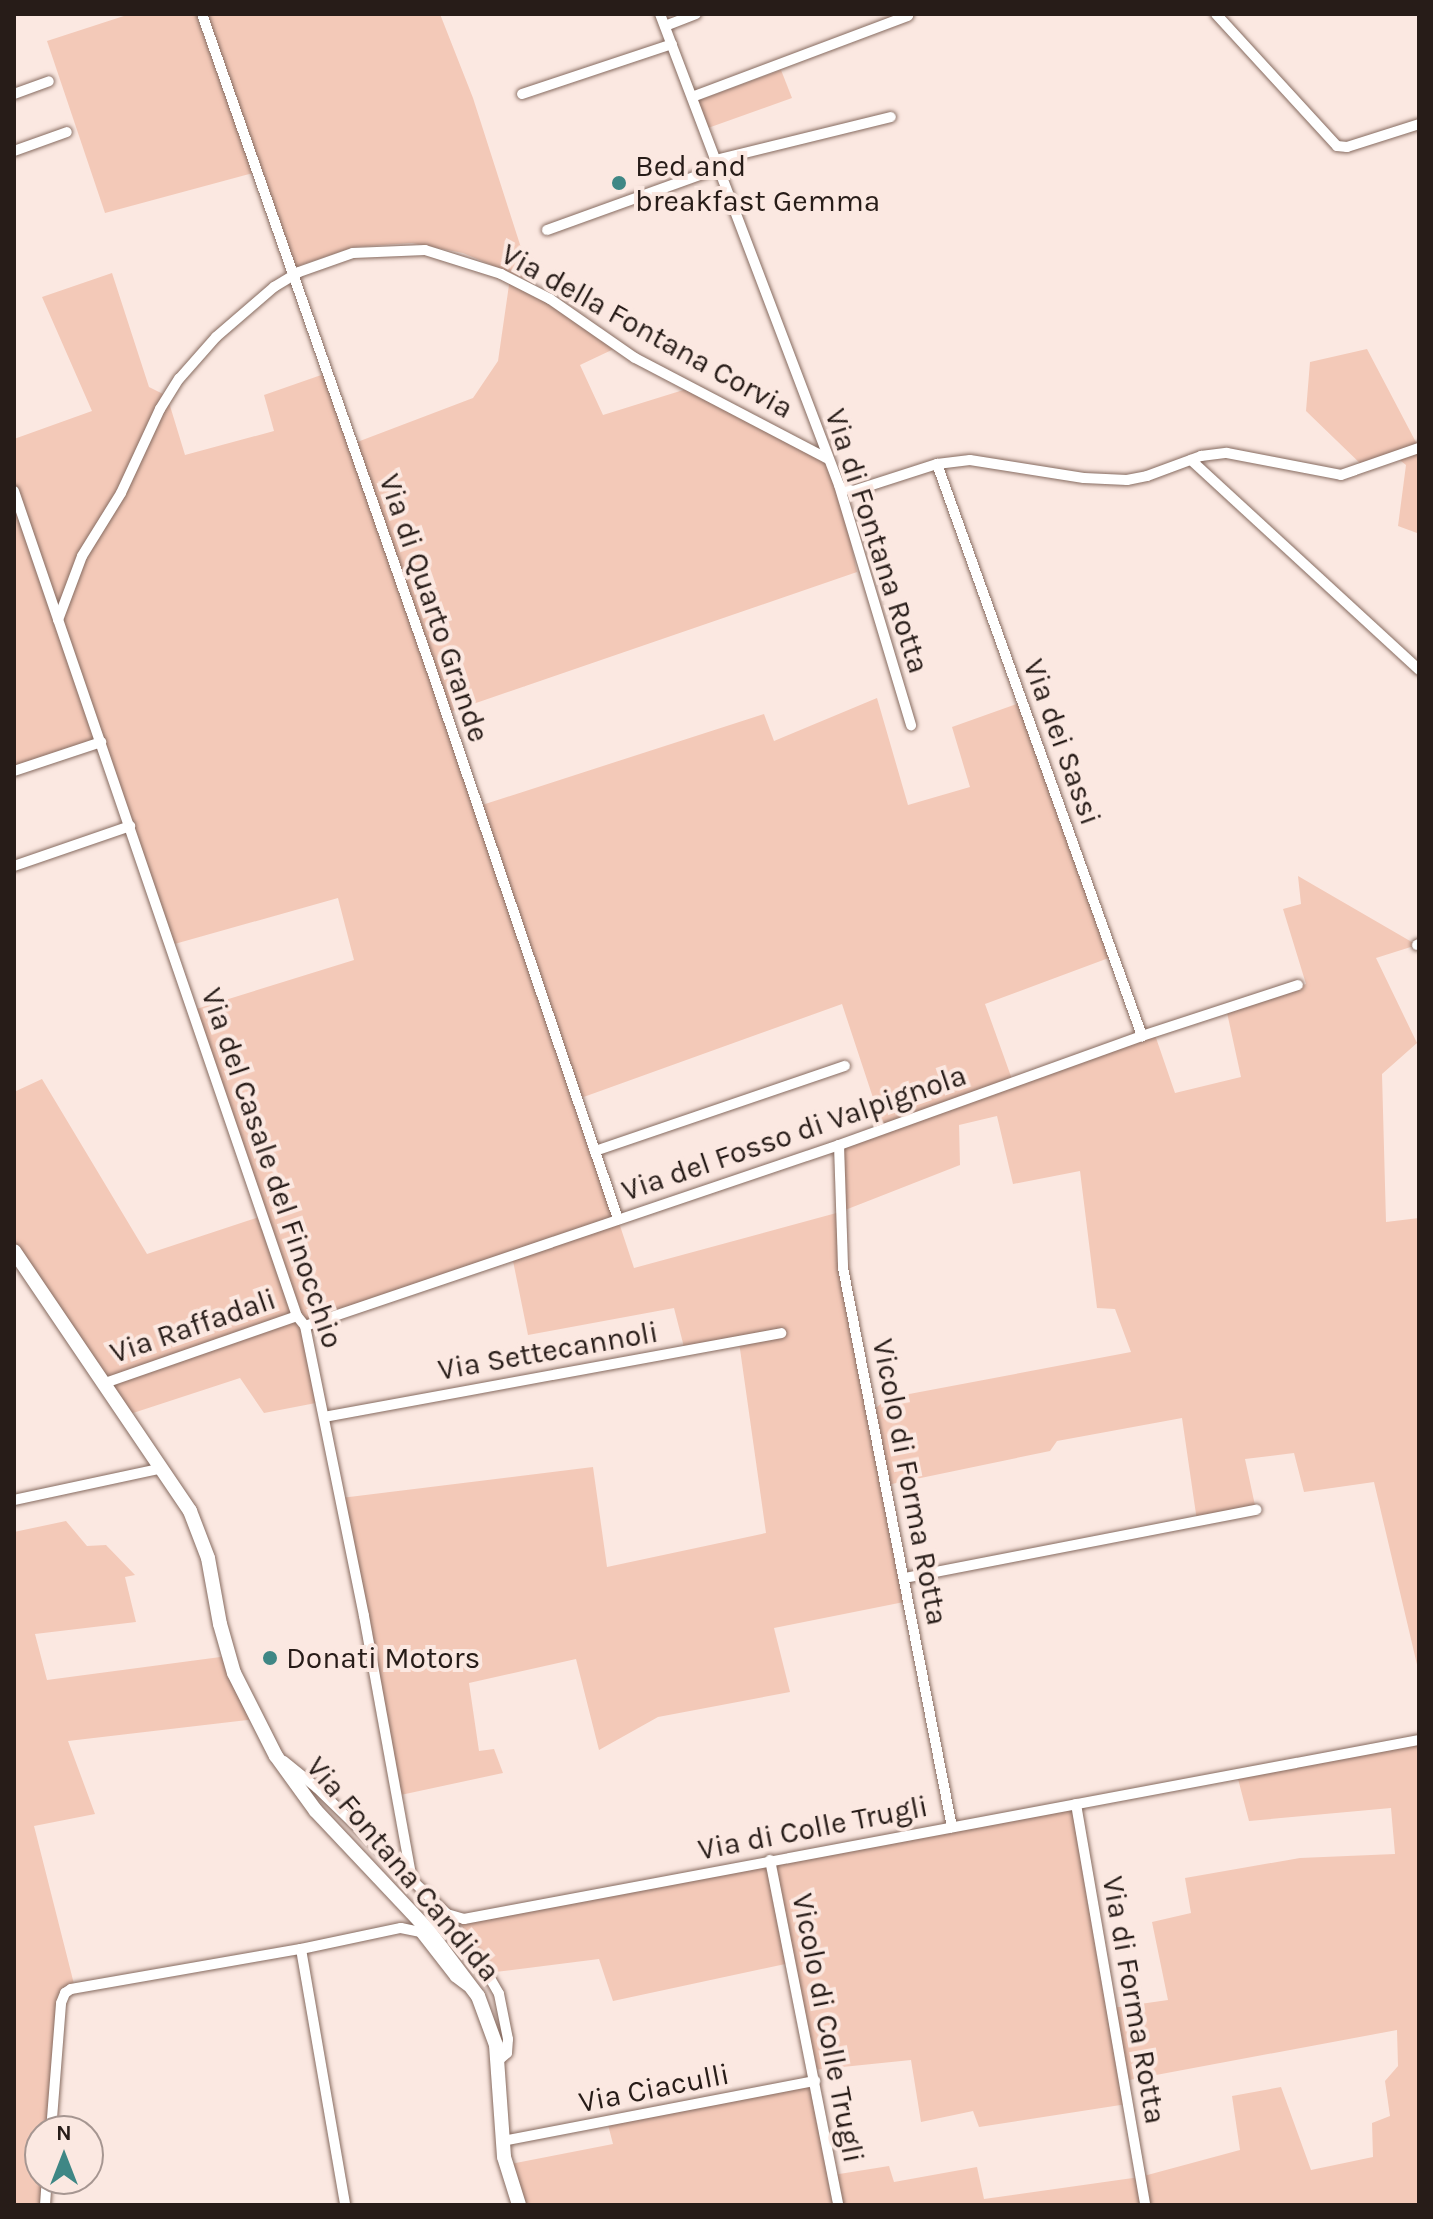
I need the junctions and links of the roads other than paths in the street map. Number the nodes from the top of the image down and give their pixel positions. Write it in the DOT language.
graph roads {
  1 [pos="202,14"];
  2 [pos="660,14"];
  3 [pos="696,14"];
  4 [pos="1216,14"];
  5 [pos="908,16"];
  6 [pos="665,26"];
  7 [pos="672,44"];
  8 [pos="49,81"];
  9 [pos="14,94"];
  10 [pos="522,94"];
  11 [pos="692,97"];
  12 [pos="891,117"];
  13 [pos="1419,124"];
  14 [pos="67,132"];
  15 [pos="14,151"];
  16 [pos="718,164"];
  17 [pos="547,230"];
  18 [pos="292,275"];
  19 [pos="1419,448"];
  20 [pos="828,459"];
  21 [pos="1191,460"];
  22 [pos="937,464"];
  23 [pos="839,485"];
  24 [pos="14,491"];
  25 [pos="58,620"];
  26 [pos="1419,670"];
  27 [pos="911,725"];
  28 [pos="101,742"];
  29 [pos="14,771"];
  30 [pos="130,826"];
  31 [pos="14,866"];
  32 [pos="1298,985"];
  33 [pos="1142,1036"];
  34 [pos="845,1066"];
  35 [pos="839,1145"];
  36 [pos="595,1151"];
  37 [pos="618,1219"];
  38 [pos="14,1251"];
  39 [pos="297,1316"];
  40 [pos="305,1326"];
  41 [pos="781,1333"];
  42 [pos="105,1383"];
  43 [pos="324,1417"];
  44 [pos="163,1468"];
  45 [pos="14,1500"];
  46 [pos="1256,1510"];
  47 [pos="905,1578"];
  48 [pos="1419,1740"];
  49 [pos="276,1756"];
  50 [pos="1076,1804"];
  51 [pos="952,1827"];
  52 [pos="770,1860"];
  53 [pos="412,1880"];
  54 [pos="430,1899"];
  55 [pos="301,1949"];
  56 [pos="474,1988"];
  57 [pos="499,2060"];
  58 [pos="815,2081"];
  59 [pos="53,2115"];
  60 [pos="503,2141"];
  61 [pos="345,2205"];
  62 [pos="519,2205"];
  63 [pos="838,2205"];
  64 [pos="1145,2205"];
  1 -- 18 [label="street, Via di Quarto Grande"];
  2 -- 6 [label="street, Via di Fontana Rotta"];
  3 -- 6 [label="street"];
  4 -- 13 [label="street"];
  5 -- 11 [label="street"];
  6 -- 7 [label="street, Via di Fontana Rotta"];
  7 -- 10 [label="street"];
  7 -- 11 [label="street, Via di Fontana Rotta"];
  8 -- 9 [label="street"];
  11 -- 16 [label="street, Via di Fontana Rotta"];
  12 -- 16 [label="street"];
  14 -- 15 [label="street"];
  16 -- 17 [label="street"];
  16 -- 20 [label="street, Via di Fontana Rotta"];
  18 -- 20 [label="street, Via della Fontana Corvia"];
  18 -- 25 [label="street, Via della Fontana Corvia"];
  18 -- 36 [label="street, Via di Quarto Grande"];
  19 -- 21 [label="street"];
  20 -- 23 [label="street, Via di Fontana Rotta"];
  21 -- 22 [label="street"];
  21 -- 26 [label="street"];
  22 -- 23 [label="street"];
  22 -- 33 [label="street, Via dei Sassi"];
  23 -- 27 [label="street, Via di Fontana Rotta"];
  24 -- 25 [label="street, Via del Casale del Finocchio"];
  25 -- 28 [label="street, Via del Casale del Finocchio"];
  28 -- 29 [label="street"];
  28 -- 30 [label="street, Via del Casale del Finocchio"];
  30 -- 31 [label="street"];
  30 -- 39 [label="street, Via del Casale del Finocchio"];
  32 -- 33 [label="street, Via del Fosso di Valpignola"];
  33 -- 35 [label="street, Via del Fosso di Valpignola"];
  34 -- 36 [label="street"];
  35 -- 37 [label="street, Via del Fosso di Valpignola"];
  35 -- 47 [label="street, Vicolo di Forma Rotta"];
  36 -- 37 [label="street, Via di Quarto Grande"];
  37 -- 40 [label="street, Via del Fosso di Valpignola"];
  38 -- 42 [label="main road, Via Fontana Candida"];
  39 -- 40 [label="street, Via del Casale del Finocchio"];
  39 -- 42 [label="street, Via Raffadali"];
  40 -- 43 [label="street, Via del Casale del Finocchio"];
  41 -- 43 [label="street, Via Settecannoli"];
  42 -- 44 [label="main road, Via Fontana Candida"];
  43 -- 53 [label="street, Via del Casale del Finocchio"];
  44 -- 45 [label="street"];
  44 -- 49 [label="main road, Via Fontana Candida"];
  46 -- 47 [label="street"];
  47 -- 51 [label="street, Vicolo di Forma Rotta"];
  48 -- 50 [label="street, Via di Colle Trugli"];
  49 -- 53 [label="street, Via di Colle Trugli"];
  49 -- 56 [label="main road, Via Fontana Candida"];
  50 -- 51 [label="street, Via di Colle Trugli"];
  50 -- 64 [label="street, Via di Forma Rotta"];
  51 -- 52 [label="street, Via di Colle Trugli"];
  52 -- 54 [label="street, Via di Colle Trugli"];
  52 -- 58 [label="street, Vicolo di Colle Trugli"];
  53 -- 54 [label="street, Via di Colle Trugli"];
  54 -- 57 [label="street"];
  55 -- 56 [label="street"];
  55 -- 59 [label="street"];
  55 -- 61 [label="street"];
  56 -- 57 [label="main road, Via Fontana Candida"];
  57 -- 60 [label="main road, Via Fontana Candida"];
  58 -- 60 [label="street, Via Ciaculli"];
  58 -- 63 [label="street, Vicolo di Colle Trugli"];
  60 -- 62 [label="main road, Via Fontana Candida"];
}
